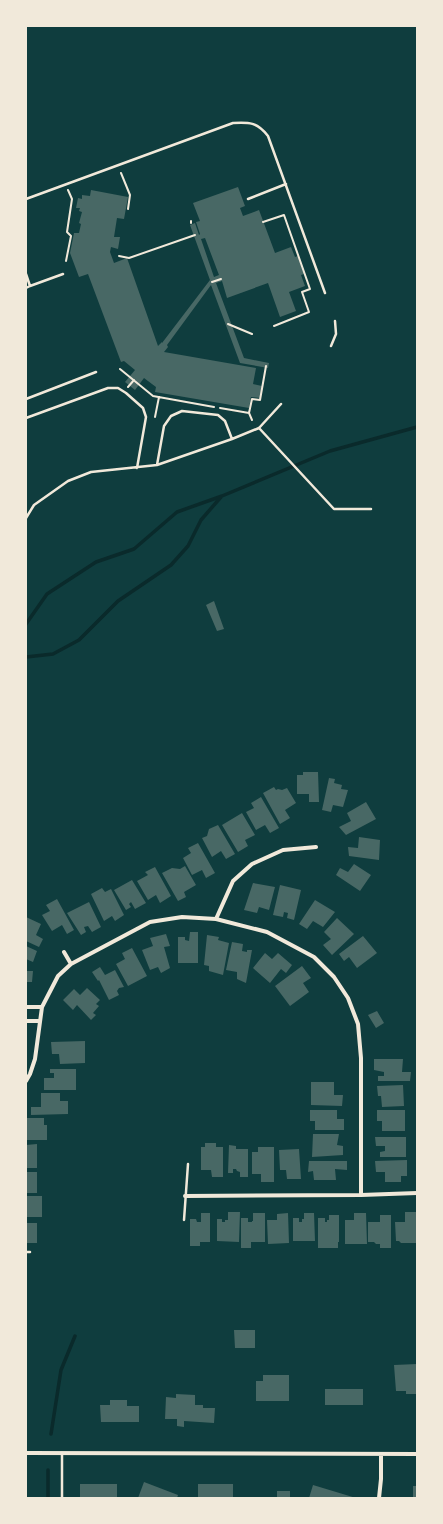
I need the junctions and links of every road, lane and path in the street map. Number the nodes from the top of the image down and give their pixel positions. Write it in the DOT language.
graph roads {
  1 [pos="121,173"];
  2 [pos="286,184"];
  3 [pos="68,190"];
  4 [pos="26,199"];
  5 [pos="248,199"];
  6 [pos="128,209"];
  7 [pos="287,214"];
  8 [pos="284,215"];
  9 [pos="264,222"];
  10 [pos="196,235"];
  11 [pos="118,256"];
  12 [pos="66,261"];
  13 [pos="26,274"];
  14 [pos="63,274"];
  15 [pos="220,279"];
  16 [pos="212,282"];
  17 [pos="30,286"];
  18 [pos="26,288"];
  19 [pos="325,293"];
  20 [pos="335,321"];
  21 [pos="228,324"];
  22 [pos="274,326"];
  23 [pos="252,334"];
  24 [pos="331,346"];
  25 [pos="266,366"];
  26 [pos="120,369"];
  27 [pos="96,372"];
  28 [pos="134,380"];
  29 [pos="128,387"];
  30 [pos="160,397"];
  31 [pos="26,399"];
  32 [pos="281,404"];
  33 [pos="250,413"];
  34 [pos="155,417"];
  35 [pos="26,418"];
  36 [pos="252,420"];
  37 [pos="259,428"];
  38 [pos="232,439"];
  39 [pos="157,465"];
  40 [pos="137,468"];
  41 [pos="372,509"];
  42 [pos="26,518"];
  43 [pos="316,847"];
  44 [pos="216,918"];
  45 [pos="64,952"];
  46 [pos="72,964"];
  47 [pos="26,1007"];
  48 [pos="42,1007"];
  49 [pos="26,1020"];
  50 [pos="39,1021"];
  51 [pos="26,1081"];
  52 [pos="188,1164"];
  53 [pos="417,1193"];
  54 [pos="361,1195"];
  55 [pos="185,1196"];
  56 [pos="184,1220"];
  57 [pos="26,1252"];
  58 [pos="30,1252"];
  59 [pos="26,1453"];
  60 [pos="62,1453"];
  61 [pos="381,1454"];
  62 [pos="417,1454"];
  63 [pos="62,1498"];
  64 [pos="379,1498"];
  1 -- 6 [label="path"];
  2 -- 4 [label="lane"];
  2 -- 5 [label="lane"];
  2 -- 19 [label="lane"];
  3 -- 12 [label="path"];
  7 -- 8 [label="path"];
  8 -- 9 [label="path"];
  8 -- 22 [label="path"];
  10 -- 11 [label="path"];
  13 -- 17 [label="lane"];
  14 -- 17 [label="lane"];
  15 -- 16 [label="path"];
  17 -- 18 [label="lane"];
  20 -- 24 [label="lane"];
  21 -- 23 [label="path"];
  25 -- 33 [label="path"];
  26 -- 28 [label="path"];
  27 -- 31 [label="lane"];
  28 -- 29 [label="path"];
  28 -- 30 [label="path"];
  30 -- 33 [label="path"];
  30 -- 34 [label="path"];
  32 -- 37 [label="lane"];
  33 -- 36 [label="path"];
  35 -- 40 [label="lane"];
  37 -- 38 [label="lane"];
  37 -- 41 [label="lane"];
  38 -- 39 [label="lane"];
  38 -- 39 [label="lane"];
  39 -- 40 [label="lane"];
  40 -- 42 [label="lane"];
  43 -- 44 [label="street"];
  44 -- 46 [label="street"];
  44 -- 54 [label="street"];
  45 -- 46 [label="street"];
  46 -- 48 [label="street"];
  47 -- 48 [label="street"];
  48 -- 50 [label="street"];
  49 -- 50 [label="street"];
  50 -- 51 [label="street"];
  52 -- 55 [label="lane"];
  53 -- 54 [label="street"];
  54 -- 55 [label="street"];
  55 -- 56 [label="lane"];
  57 -- 58 [label="lane"];
  59 -- 60 [label="street"];
  60 -- 61 [label="street"];
  60 -- 63 [label="lane"];
  61 -- 62 [label="street"];
  61 -- 64 [label="street"];
}
